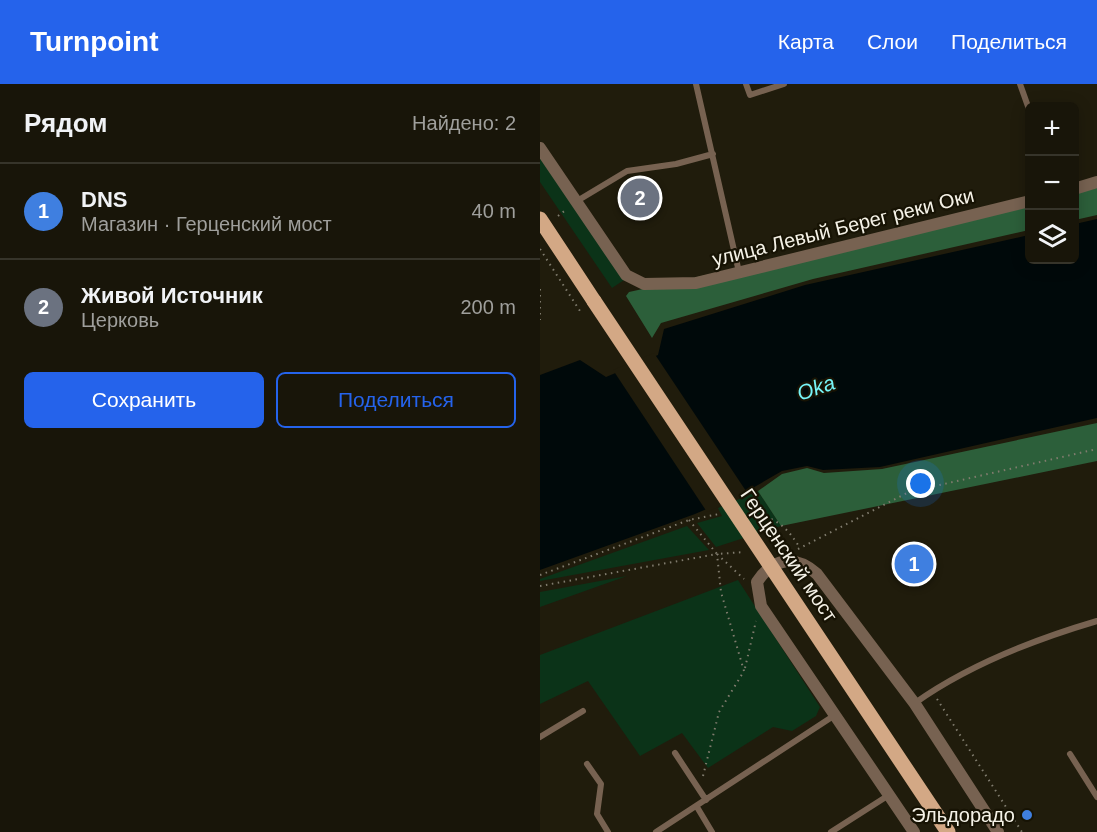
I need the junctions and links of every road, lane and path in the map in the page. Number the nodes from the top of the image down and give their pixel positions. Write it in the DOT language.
graph roads {
  1 [pos="696,84"];
  2 [pos="746,84"];
  3 [pos="784,84"];
  4 [pos="1020,84"];
  5 [pos="1026,102"];
  6 [pos="540,148"];
  7 [pos="713,154"];
  8 [pos="1097,182"];
  9 [pos="1079,187"];
  10 [pos="576,202"];
  11 [pos="1025,202"];
  12 [pos="540,219"];
  13 [pos="540,249"];
  14 [pos="739,272"];
  15 [pos="540,289"];
  16 [pos="580,311"];
  17 [pos="540,320"];
  18 [pos="1097,449"];
  19 [pos="789,549"];
  20 [pos="754,552"];
  21 [pos="717,554"];
  22 [pos="540,575"];
  23 [pos="540,586"];
  24 [pos="757,591"];
  25 [pos="826,610"];
  26 [pos="822,614"];
  27 [pos="758,615"];
  28 [pos="1097,621"];
  29 [pos="744,671"];
  30 [pos="932,691"];
  31 [pos="915,704"];
  32 [pos="583,711"];
  33 [pos="836,714"];
  34 [pos="540,737"];
  35 [pos="675,753"];
  36 [pos="1070,754"];
  37 [pos="587,764"];
  38 [pos="700,790"];
  39 [pos="889,795"];
  40 [pos="1097,797"];
  41 [pos="706,800"];
  42 [pos="696,807"];
  43 [pos="608,832"];
  44 [pos="656,832"];
  45 [pos="712,832"];
  46 [pos="831,832"];
  47 [pos="914,832"];
  48 [pos="948,832"];
  49 [pos="998,832"];
  50 [pos="1022,832"];
  1 -- 7 [label="lane"];
  2 -- 3 [label="lane"];
  4 -- 5 [label="lane"];
  6 -- 10 [label="street, улица Левый Берег реки Оки"];
  7 -- 10 [label="lane"];
  7 -- 14 [label="lane"];
  8 -- 9 [label="street"];
  10 -- 14 [label="street, улица Левый Берег реки Оки"];
  11 -- 14 [label="street, улица Левый Берег реки Оки"];
  12 -- 48 [label="main road, Герценский мост, bridge"];
  13 -- 16 [label="path"];
  15 -- 17 [label="path"];
  18 -- 19 [label="path"];
  20 -- 21 [label="path"];
  21 -- 22 [label="path"];
  21 -- 23 [label="path"];
  21 -- 24 [label="path"];
  21 -- 29 [label="path"];
  24 -- 31 [label="street"];
  24 -- 33 [label="street"];
  25 -- 26 [label="path"];
  27 -- 29 [label="path"];
  28 -- 30 [label="lane"];
  29 -- 38 [label="path"];
  30 -- 31 [label="lane"];
  30 -- 50 [label="path"];
  31 -- 49 [label="street"];
  32 -- 34 [label="lane"];
  33 -- 39 [label="street"];
  33 -- 41 [label="lane"];
  35 -- 38 [label="lane"];
  36 -- 40 [label="lane"];
  37 -- 43 [label="lane"];
  38 -- 41 [label="lane"];
  39 -- 46 [label="lane"];
  39 -- 47 [label="street"];
  41 -- 42 [label="lane"];
  42 -- 44 [label="lane"];
  42 -- 45 [label="lane"];
}
